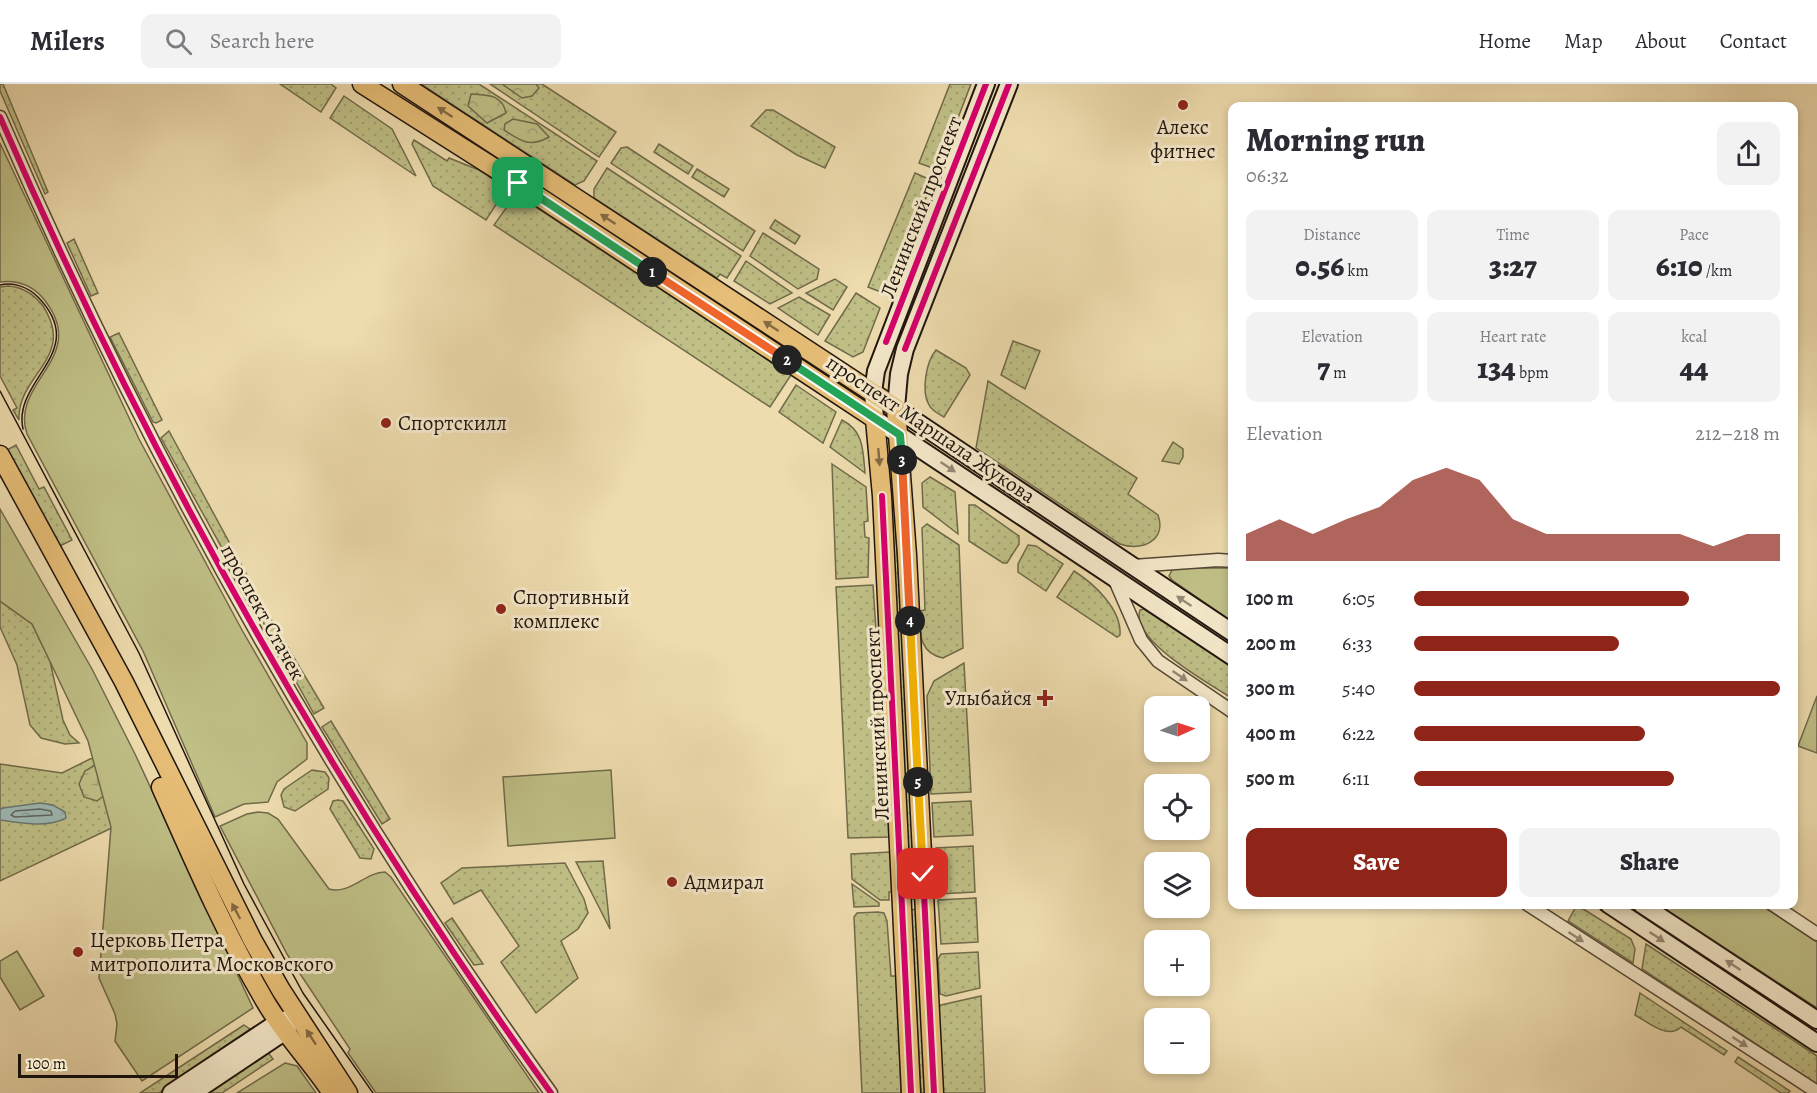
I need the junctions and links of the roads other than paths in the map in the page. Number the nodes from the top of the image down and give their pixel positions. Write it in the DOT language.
graph roads {
  1 [pos="362,84"];
  2 [pos="402,84"];
  3 [pos="986,84"];
  4 [pos="1009,84"];
  5 [pos="0,117"];
  6 [pos="873,392"];
  7 [pos="897,408"];
  8 [pos="875,419"];
  9 [pos="900,435"];
  10 [pos="0,455"];
  11 [pos="0,480"];
  12 [pos="1228,561"];
  13 [pos="1133,566"];
  14 [pos="1114,578"];
  15 [pos="1228,630"];
  16 [pos="1228,654"];
  17 [pos="1228,709"];
  18 [pos="1535,909"];
  19 [pos="1616,909"];
  20 [pos="1649,909"];
  21 [pos="1780,909"];
  22 [pos="1817,934"];
  23 [pos="297,1016"];
  24 [pos="1817,1020"];
  25 [pos="281,1027"];
  26 [pos="1817,1043"];
  27 [pos="1817,1092"];
  28 [pos="171,1093"];
  29 [pos="193,1093"];
  30 [pos="332,1093"];
  31 [pos="348,1093"];
  32 [pos="551,1093"];
  33 [pos="911,1093"];
  34 [pos="934,1093"];
  1 -- 8 [label="main road, проспект Маршала Жукова"];
  6 -- 2 [label="main road, проспект Маршала Жукова, one-way"];
  3 -- 6 [label="main road, Ленинский проспект"];
  4 -- 7 [label="main road, Ленинский проспект"];
  5 -- 32 [label="street, проспект Стачек"];
  6 -- 7 [label="main road, проспект Маршала Жукова"];
  6 -- 8 [label="main road, Ленинский проспект"];
  7 -- 9 [label="main road, Ленинский проспект"];
  7 -- 13 [label="main road, проспект Маршала Жукова"];
  8 -- 9 [label="main road, проспект Маршала Жукова"];
  8 -- 33 [label="main road, Ленинский проспект, one-way"];
  9 -- 14 [label="main road, проспект Маршала Жукова, one-way"];
  9 -- 34 [label="main road, Ленинский проспект"];
  23 -- 10 [label="main road, one-way"];
  11 -- 25 [label="main road"];
  12 -- 13 [label="street"];
  15 -- 13 [label="main road, проспект Маршала Жукова, one-way"];
  14 -- 16 [label="main road, проспект Маршала Жукова"];
  14 -- 17 [label="street, one-way"];
  18 -- 27 [label="street, one-way"];
  19 -- 26 [label="main road, one-way"];
  24 -- 20 [label="main road, one-way"];
  21 -- 22 [label="street"];
  23 -- 25 [label="main road"];
  31 -- 23 [label="main road, one-way"];
  25 -- 28 [label="main road"];
  25 -- 29 [label="main road"];
  25 -- 30 [label="main road"];
}
